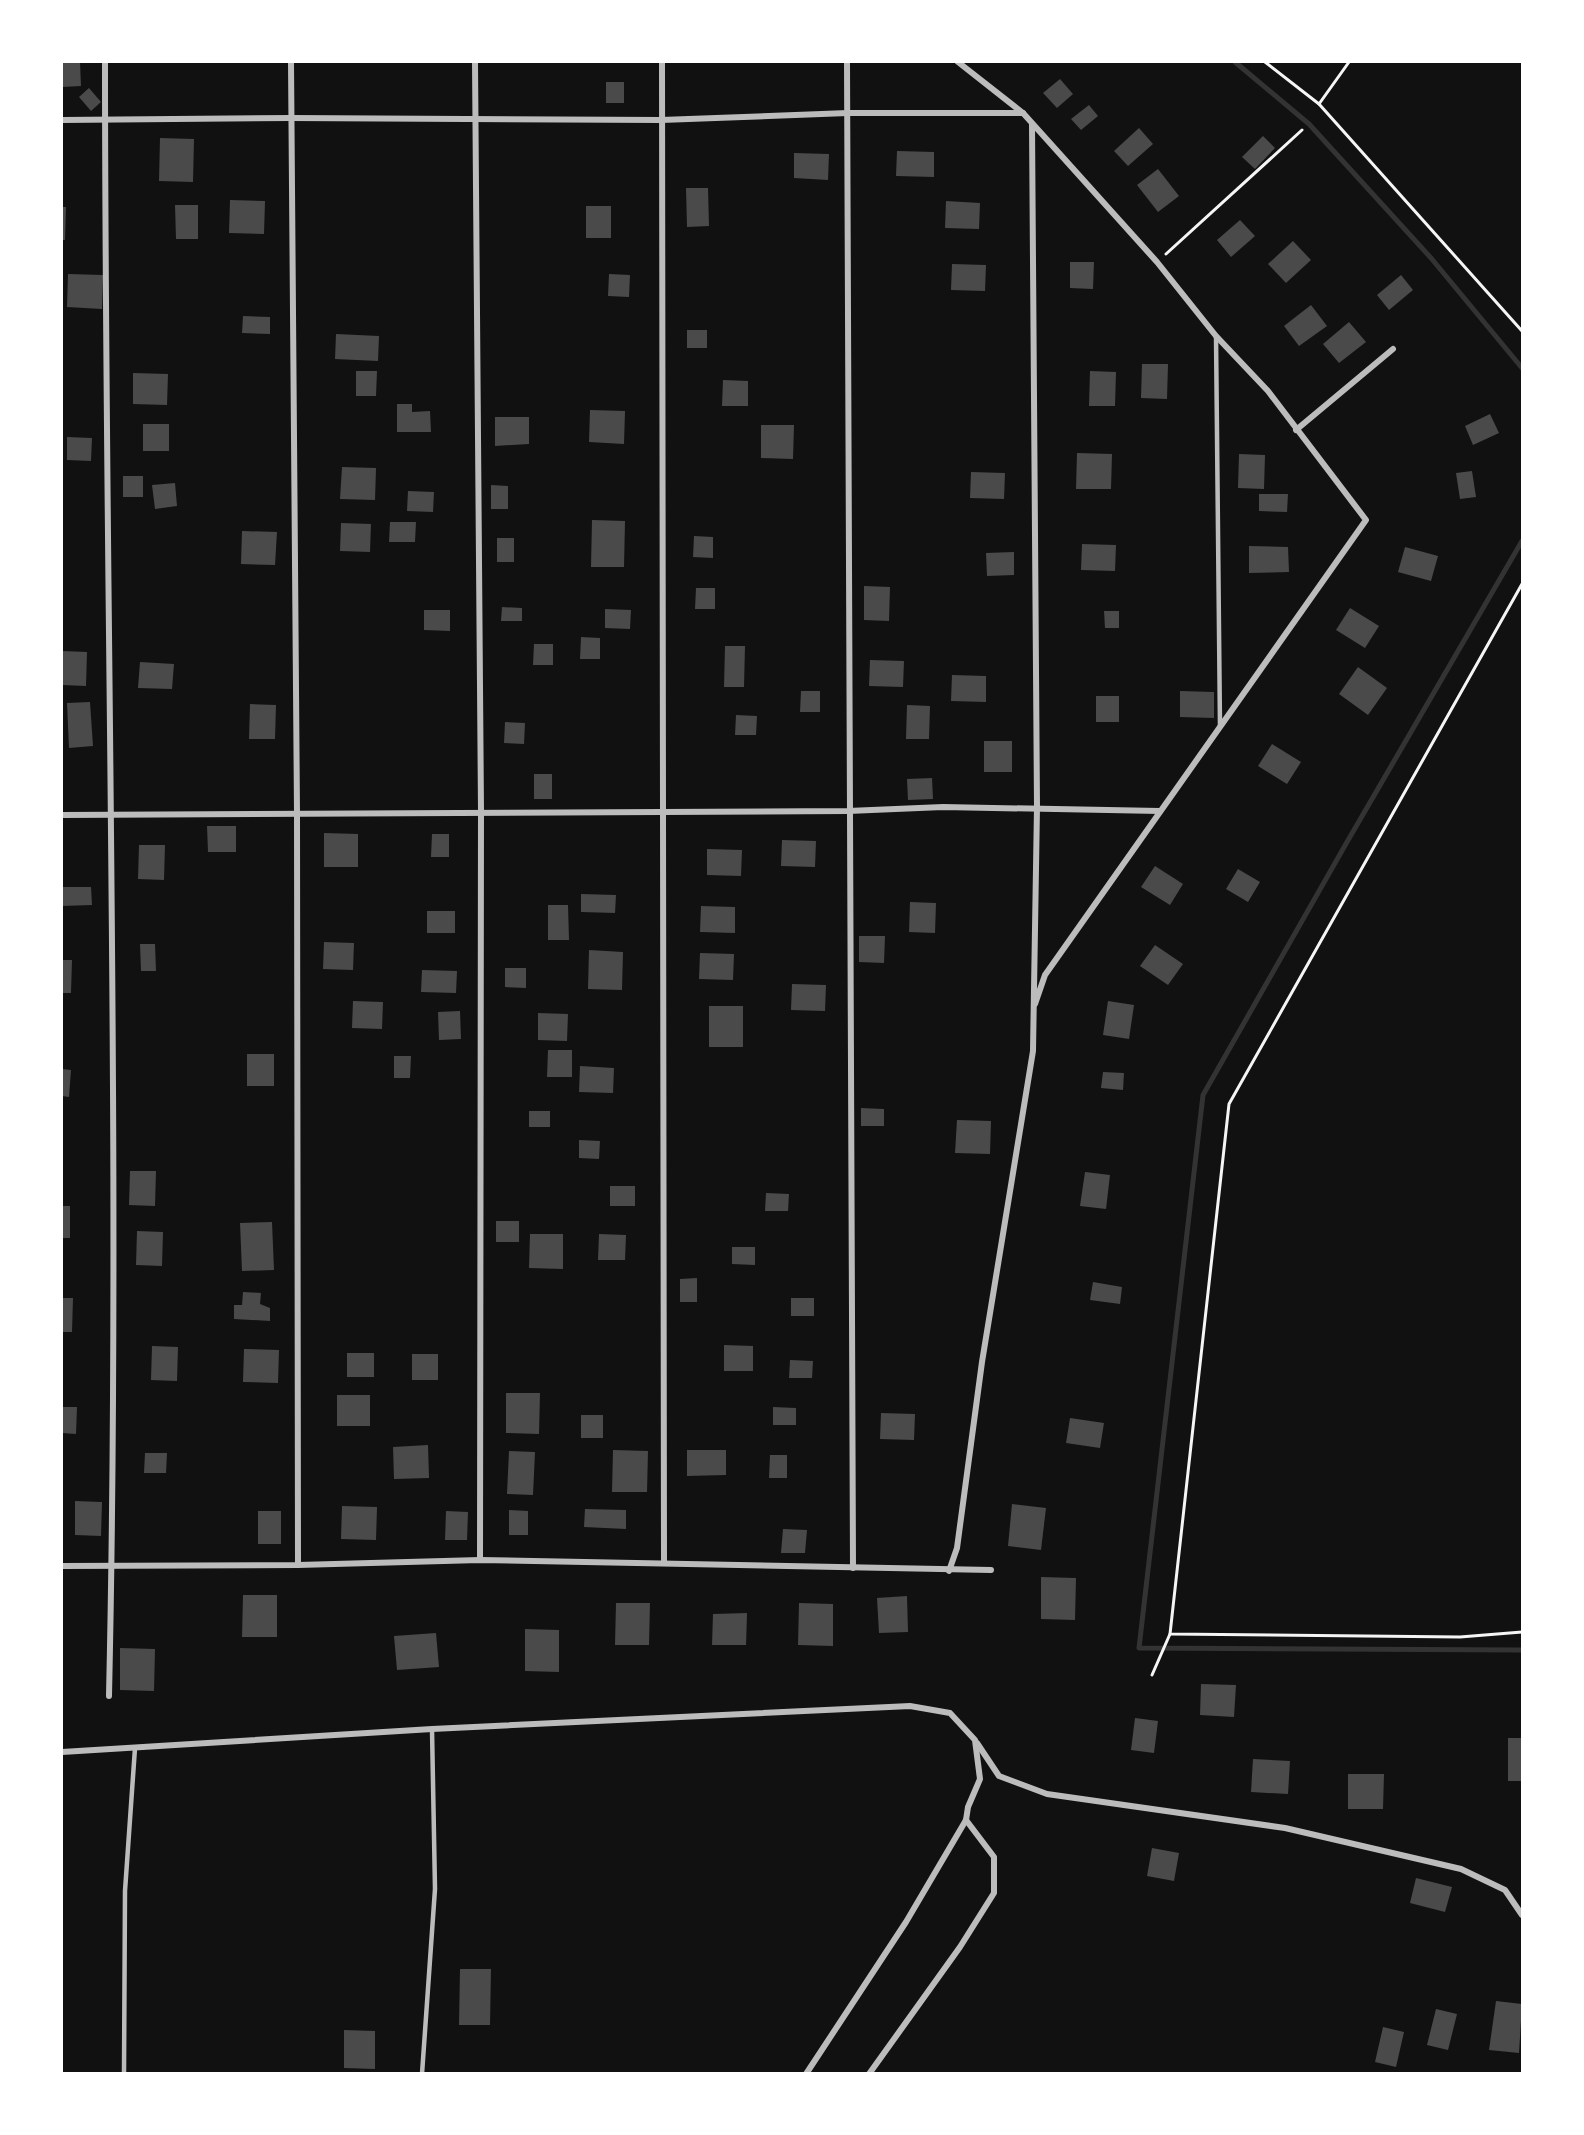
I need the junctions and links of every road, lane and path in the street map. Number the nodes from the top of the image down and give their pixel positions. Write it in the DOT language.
graph roads {
  1 [pos="105,62"];
  2 [pos="291,62"];
  3 [pos="475,62"];
  4 [pos="662,62"];
  5 [pos="847,62"];
  6 [pos="958,62"];
  7 [pos="1265,62"];
  8 [pos="1349,62"];
  9 [pos="1319,104"];
  10 [pos="848,113"];
  11 [pos="1023,113"];
  12 [pos="291,118"];
  13 [pos="475,119"];
  14 [pos="62,120"];
  15 [pos="105,120"];
  16 [pos="661,120"];
  17 [pos="1032,125"];
  18 [pos="1302,130"];
  19 [pos="1157,262"];
  20 [pos="1522,331"];
  21 [pos="1215,336"];
  22 [pos="1393,349"];
  23 [pos="1296,430"];
  24 [pos="1522,584"];
  25 [pos="1220,727"];
  26 [pos="1037,807"];
  27 [pos="848,810"];
  28 [pos="481,811"];
  29 [pos="663,811"];
  30 [pos="1160,811"];
  31 [pos="297,813"];
  32 [pos="62,815"];
  33 [pos="112,815"];
  34 [pos="1032,1011"];
  35 [pos="480,1560"];
  36 [pos="664,1562"];
  37 [pos="298,1565"];
  38 [pos="62,1566"];
  39 [pos="112,1566"];
  40 [pos="853,1568"];
  41 [pos="991,1570"];
  42 [pos="949,1571"];
  43 [pos="1522,1632"];
  44 [pos="1170,1634"];
  45 [pos="1152,1675"];
  46 [pos="109,1696"];
  47 [pos="432,1729"];
  48 [pos="975,1740"];
  49 [pos="135,1748"];
  50 [pos="62,1752"];
  51 [pos="966,1820"];
  52 [pos="1522,1915"];
  53 [pos="124,2073"];
  54 [pos="422,2073"];
  55 [pos="806,2073"];
  56 [pos="869,2073"];
  1 -- 15 [label="street"];
  2 -- 12 [label="street"];
  3 -- 13 [label="street"];
  4 -- 16 [label="street"];
  5 -- 10 [label="street"];
  6 -- 11 [label="street"];
  7 -- 9 [label="path"];
  8 -- 9 [label="path"];
  9 -- 20 [label="path"];
  10 -- 11 [label="street"];
  10 -- 16 [label="street"];
  10 -- 27 [label="street"];
  11 -- 17 [label="street"];
  12 -- 13 [label="street"];
  12 -- 15 [label="street"];
  12 -- 31 [label="street"];
  13 -- 16 [label="street"];
  13 -- 28 [label="street"];
  14 -- 15 [label="street"];
  15 -- 33 [label="street"];
  16 -- 29 [label="street"];
  17 -- 19 [label="street"];
  17 -- 26 [label="street"];
  18 -- 19 [label="path"];
  19 -- 21 [label="street"];
  21 -- 23 [label="street"];
  21 -- 25 [label="lane"];
  22 -- 23 [label="street"];
  23 -- 25 [label="street"];
  24 -- 44 [label="path"];
  25 -- 30 [label="street"];
  26 -- 27 [label="street"];
  26 -- 30 [label="street"];
  26 -- 34 [label="street"];
  27 -- 29 [label="street"];
  27 -- 40 [label="street"];
  28 -- 29 [label="street"];
  28 -- 31 [label="street"];
  28 -- 35 [label="street"];
  29 -- 36 [label="street"];
  30 -- 34 [label="street"];
  31 -- 33 [label="street"];
  31 -- 37 [label="street"];
  32 -- 33 [label="street"];
  33 -- 39 [label="street"];
  34 -- 42 [label="street"];
  35 -- 36 [label="street"];
  35 -- 37 [label="street"];
  36 -- 40 [label="street"];
  37 -- 39 [label="street"];
  38 -- 39 [label="street"];
  39 -- 46 [label="street"];
  40 -- 42 [label="street"];
  41 -- 42 [label="street"];
  43 -- 44 [label="path"];
  44 -- 45 [label="path"];
  47 -- 48 [label="street"];
  47 -- 49 [label="street"];
  47 -- 54 [label="lane"];
  48 -- 51 [label="street"];
  48 -- 52 [label="street"];
  49 -- 50 [label="street"];
  49 -- 53 [label="lane"];
  51 -- 55 [label="street"];
  51 -- 56 [label="street"];
}
